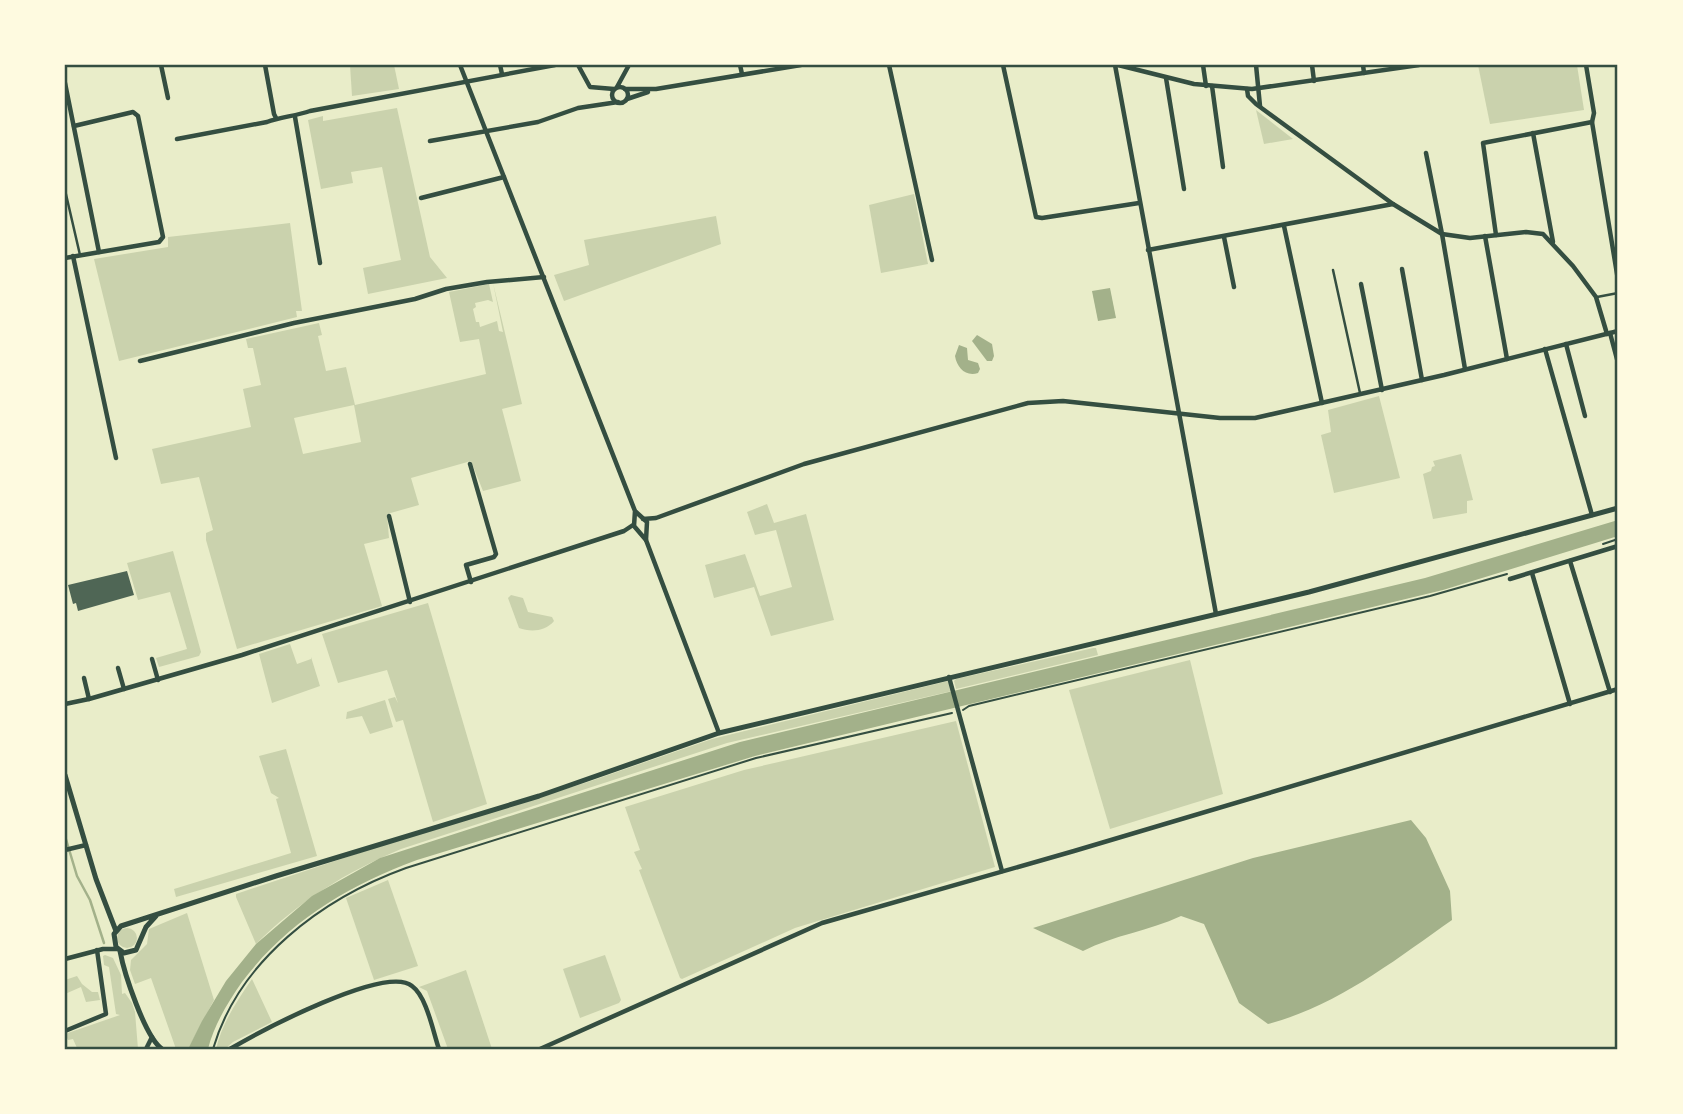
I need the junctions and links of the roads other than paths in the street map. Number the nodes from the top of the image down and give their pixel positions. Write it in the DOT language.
graph roads {
  1 [pos="161,65"];
  2 [pos="265,65"];
  3 [pos="460,65"];
  4 [pos="500,65"];
  5 [pos="555,65"];
  6 [pos="578,65"];
  7 [pos="629,65"];
  8 [pos="740,65"];
  9 [pos="801,65"];
  10 [pos="889,65"];
  11 [pos="1003,65"];
  12 [pos="1119,65"];
  13 [pos="1203,65"];
  14 [pos="1256,65"];
  15 [pos="1312,65"];
  16 [pos="1363,65"];
  17 [pos="1416,65"];
  18 [pos="1586,65"];
  19 [pos="783,66"];
  20 [pos="1364,73"];
  21 [pos="502,74"];
  22 [pos="742,74"];
  23 [pos="623,76"];
  24 [pos="1166,78"];
  25 [pos="466,80"];
  26 [pos="1314,82"];
  27 [pos="65,83"];
  28 [pos="1209,86"];
  29 [pos="615,88"];
  30 [pos="625,89"];
  31 [pos="656,89"];
  32 [pos="1247,89"];
  33 [pos="1259,89"];
  34 [pos="167,99"];
  35 [pos="626,99"];
  36 [pos="618,102"];
  37 [pos="1261,106"];
  38 [pos="295,117"];
  39 [pos="276,118"];
  40 [pos="1592,122"];
  41 [pos="74,126"];
  42 [pos="485,130"];
  43 [pos="1533,133"];
  44 [pos="177,139"];
  45 [pos="430,141"];
  46 [pos="1426,153"];
  47 [pos="1223,167"];
  48 [pos="504,177"];
  49 [pos="1184,189"];
  50 [pos="65,190"];
  51 [pos="421,198"];
  52 [pos="1139,203"];
  53 [pos="1394,204"];
  54 [pos="1284,226"];
  55 [pos="1550,228"];
  56 [pos="1442,234"];
  57 [pos="1543,234"];
  58 [pos="1496,235"];
  59 [pos="1485,236"];
  60 [pos="1224,237"];
  61 [pos="1553,243"];
  62 [pos="1148,250"];
  63 [pos="99,252"];
  64 [pos="80,255"];
  65 [pos="73,256"];
  66 [pos="65,257"];
  67 [pos="932,260"];
  68 [pos="320,263"];
  69 [pos="1402,269"];
  70 [pos="1333,270"];
  71 [pos="544,277"];
  72 [pos="1618,280"];
  73 [pos="1361,284"];
  74 [pos="1234,287"];
  75 [pos="1618,293"];
  76 [pos="1596,297"];
  77 [pos="1618,331"];
  78 [pos="1608,333"];
  79 [pos="1566,344"];
  80 [pos="1545,349"];
  81 [pos="1507,359"];
  82 [pos="140,361"];
  83 [pos="1618,363"];
  84 [pos="1465,369"];
  85 [pos="1422,380"];
  86 [pos="1382,390"];
  87 [pos="1361,395"];
  88 [pos="1322,404"];
  89 [pos="1179,414"];
  90 [pos="1585,416"];
  91 [pos="116,458"];
  92 [pos="470,464"];
  93 [pos="1618,508"];
  94 [pos="1592,515"];
  95 [pos="389,516"];
  96 [pos="656,518"];
  97 [pos="639,520"];
  98 [pos="647,527"];
  99 [pos="624,531"];
  100 [pos="638,531"];
  101 [pos="646,540"];
  102 [pos="1618,546"];
  103 [pos="1570,561"];
  104 [pos="1532,573"];
  105 [pos="1510,576"];
  106 [pos="471,582"];
  107 [pos="410,602"];
  108 [pos="1216,614"];
  109 [pos="152,659"];
  110 [pos="118,668"];
  111 [pos="949,677"];
  112 [pos="84,678"];
  113 [pos="158,680"];
  114 [pos="124,689"];
  115 [pos="1618,689"];
  116 [pos="1610,692"];
  117 [pos="89,699"];
  118 [pos="65,704"];
  119 [pos="1570,704"];
  120 [pos="719,733"];
  121 [pos="65,775"];
  122 [pos="86,845"];
  123 [pos="67,849"];
  124 [pos="1002,871"];
  125 [pos="107,911"];
  126 [pos="156,916"];
  127 [pos="128,924"];
  128 [pos="116,931"];
  129 [pos="113,939"];
  130 [pos="142,941"];
  131 [pos="100,950"];
  132 [pos="118,950"];
  133 [pos="131,953"];
  134 [pos="65,959"];
  135 [pos="125,971"];
  136 [pos="65,1031"];
  137 [pos="152,1037"];
  138 [pos="158,1048"];
  139 [pos="146,1049"];
  140 [pos="230,1049"];
  141 [pos="439,1049"];
  142 [pos="540,1049"];
  1 -- 34 [label="street"];
  2 -- 39 [label="street"];
  3 -- 25 [label="street"];
  4 -- 21 [label="street"];
  5 -- 21 [label="street"];
  6 -- 29 [label="street"];
  7 -- 23 [label="street"];
  8 -- 22 [label="street"];
  9 -- 19 [label="street"];
  10 -- 67 [label="street"];
  11 -- 52 [label="street"];
  12 -- 24 [label="street"];
  12 -- 52 [label="street"];
  13 -- 28 [label="street"];
  14 -- 33 [label="street"];
  15 -- 26 [label="street"];
  16 -- 20 [label="street"];
  17 -- 20 [label="street"];
  18 -- 40 [label="street"];
  19 -- 22 [label="street"];
  20 -- 26 [label="street"];
  21 -- 25 [label="street"];
  22 -- 31 [label="street"];
  23 -- 29 [label="street"];
  23 -- 30 [label="street"];
  24 -- 28 [label="street"];
  24 -- 49 [label="street"];
  25 -- 38 [label="street"];
  25 -- 42 [label="street"];
  26 -- 33 [label="street"];
  27 -- 41 [label="street"];
  28 -- 32 [label="street"];
  28 -- 47 [label="street"];
  29 -- 30 [label="street"];
  29 -- 36 [label="street"];
  30 -- 31 [label="street"];
  30 -- 35 [label="street"];
  31 -- 35 [label="street"];
  32 -- 33 [label="street"];
  32 -- 37 [label="street"];
  33 -- 37 [label="street"];
  35 -- 36 [label="street"];
  36 -- 42 [label="street"];
  37 -- 53 [label="street"];
  38 -- 39 [label="street"];
  38 -- 68 [label="street"];
  39 -- 44 [label="street"];
  40 -- 43 [label="street"];
  40 -- 72 [label="street"];
  41 -- 63 [label="street"];
  41 -- 63 [label="street"];
  42 -- 45 [label="street"];
  42 -- 48 [label="street"];
  43 -- 55 [label="street"];
  43 -- 58 [label="street"];
  46 -- 56 [label="street"];
  48 -- 51 [label="street"];
  48 -- 71 [label="street"];
  50 -- 64 [label="lane"];
  52 -- 62 [label="street"];
  53 -- 54 [label="street"];
  53 -- 56 [label="street"];
  54 -- 60 [label="street"];
  54 -- 88 [label="street"];
  55 -- 57 [label="street"];
  55 -- 61 [label="street"];
  56 -- 59 [label="street"];
  56 -- 84 [label="street"];
  57 -- 58 [label="street"];
  57 -- 61 [label="street"];
  58 -- 59 [label="street"];
  59 -- 81 [label="street"];
  60 -- 62 [label="street"];
  60 -- 74 [label="street"];
  61 -- 76 [label="street"];
  62 -- 89 [label="street"];
  63 -- 64 [label="street"];
  64 -- 65 [label="street"];
  65 -- 66 [label="street"];
  65 -- 91 [label="street"];
  69 -- 85 [label="street"];
  70 -- 87 [label="lane"];
  71 -- 82 [label="street"];
  71 -- 97 [label="street"];
  73 -- 86 [label="street"];
  75 -- 76 [label="lane"];
  76 -- 78 [label="street"];
  77 -- 78 [label="street"];
  78 -- 79 [label="street"];
  78 -- 83 [label="street"];
  79 -- 80 [label="street"];
  79 -- 90 [label="street"];
  80 -- 81 [label="street"];
  80 -- 94 [label="street"];
  81 -- 84 [label="street"];
  84 -- 85 [label="street"];
  85 -- 86 [label="street"];
  86 -- 87 [label="street"];
  87 -- 88 [label="street"];
  88 -- 89 [label="street"];
  89 -- 96 [label="street"];
  89 -- 108 [label="street"];
  92 -- 106 [label="street"];
  93 -- 94 [label="street"];
  94 -- 108 [label="street"];
  95 -- 107 [label="street"];
  96 -- 97 [label="street"];
  96 -- 98 [label="street"];
  97 -- 98 [label="street"];
  97 -- 99 [label="street"];
  97 -- 100 [label="street"];
  98 -- 100 [label="street"];
  98 -- 101 [label="street"];
  99 -- 100 [label="street"];
  99 -- 106 [label="street"];
  100 -- 101 [label="street"];
  101 -- 120 [label="street"];
  102 -- 103 [label="street"];
  103 -- 104 [label="street"];
  103 -- 116 [label="street"];
  104 -- 105 [label="street"];
  104 -- 119 [label="street"];
  106 -- 107 [label="street"];
  107 -- 113 [label="street"];
  108 -- 111 [label="street"];
  109 -- 113 [label="street"];
  110 -- 114 [label="street"];
  111 -- 120 [label="street"];
  111 -- 124 [label="street"];
  112 -- 117 [label="street"];
  113 -- 114 [label="street"];
  114 -- 117 [label="street"];
  115 -- 116 [label="street"];
  116 -- 119 [label="street"];
  117 -- 118 [label="street"];
  119 -- 124 [label="street"];
  120 -- 126 [label="street"];
  121 -- 122 [label="street"];
  122 -- 123 [label="street"];
  122 -- 125 [label="street"];
  124 -- 142 [label="street"];
  125 -- 127 [label="street"];
  125 -- 128 [label="street"];
  126 -- 127 [label="street"];
  126 -- 130 [label="street"];
  127 -- 128 [label="street"];
  127 -- 130 [label="street"];
  128 -- 129 [label="street"];
  129 -- 131 [label="street"];
  129 -- 132 [label="street"];
  130 -- 133 [label="street"];
  131 -- 132 [label="street"];
  131 -- 134 [label="street"];
  131 -- 136 [label="street"];
  132 -- 133 [label="street"];
  132 -- 135 [label="street"];
  133 -- 135 [label="street"];
  135 -- 137 [label="street"];
  137 -- 138 [label="street"];
  137 -- 139 [label="street"];
  140 -- 141 [label="street"];
}
